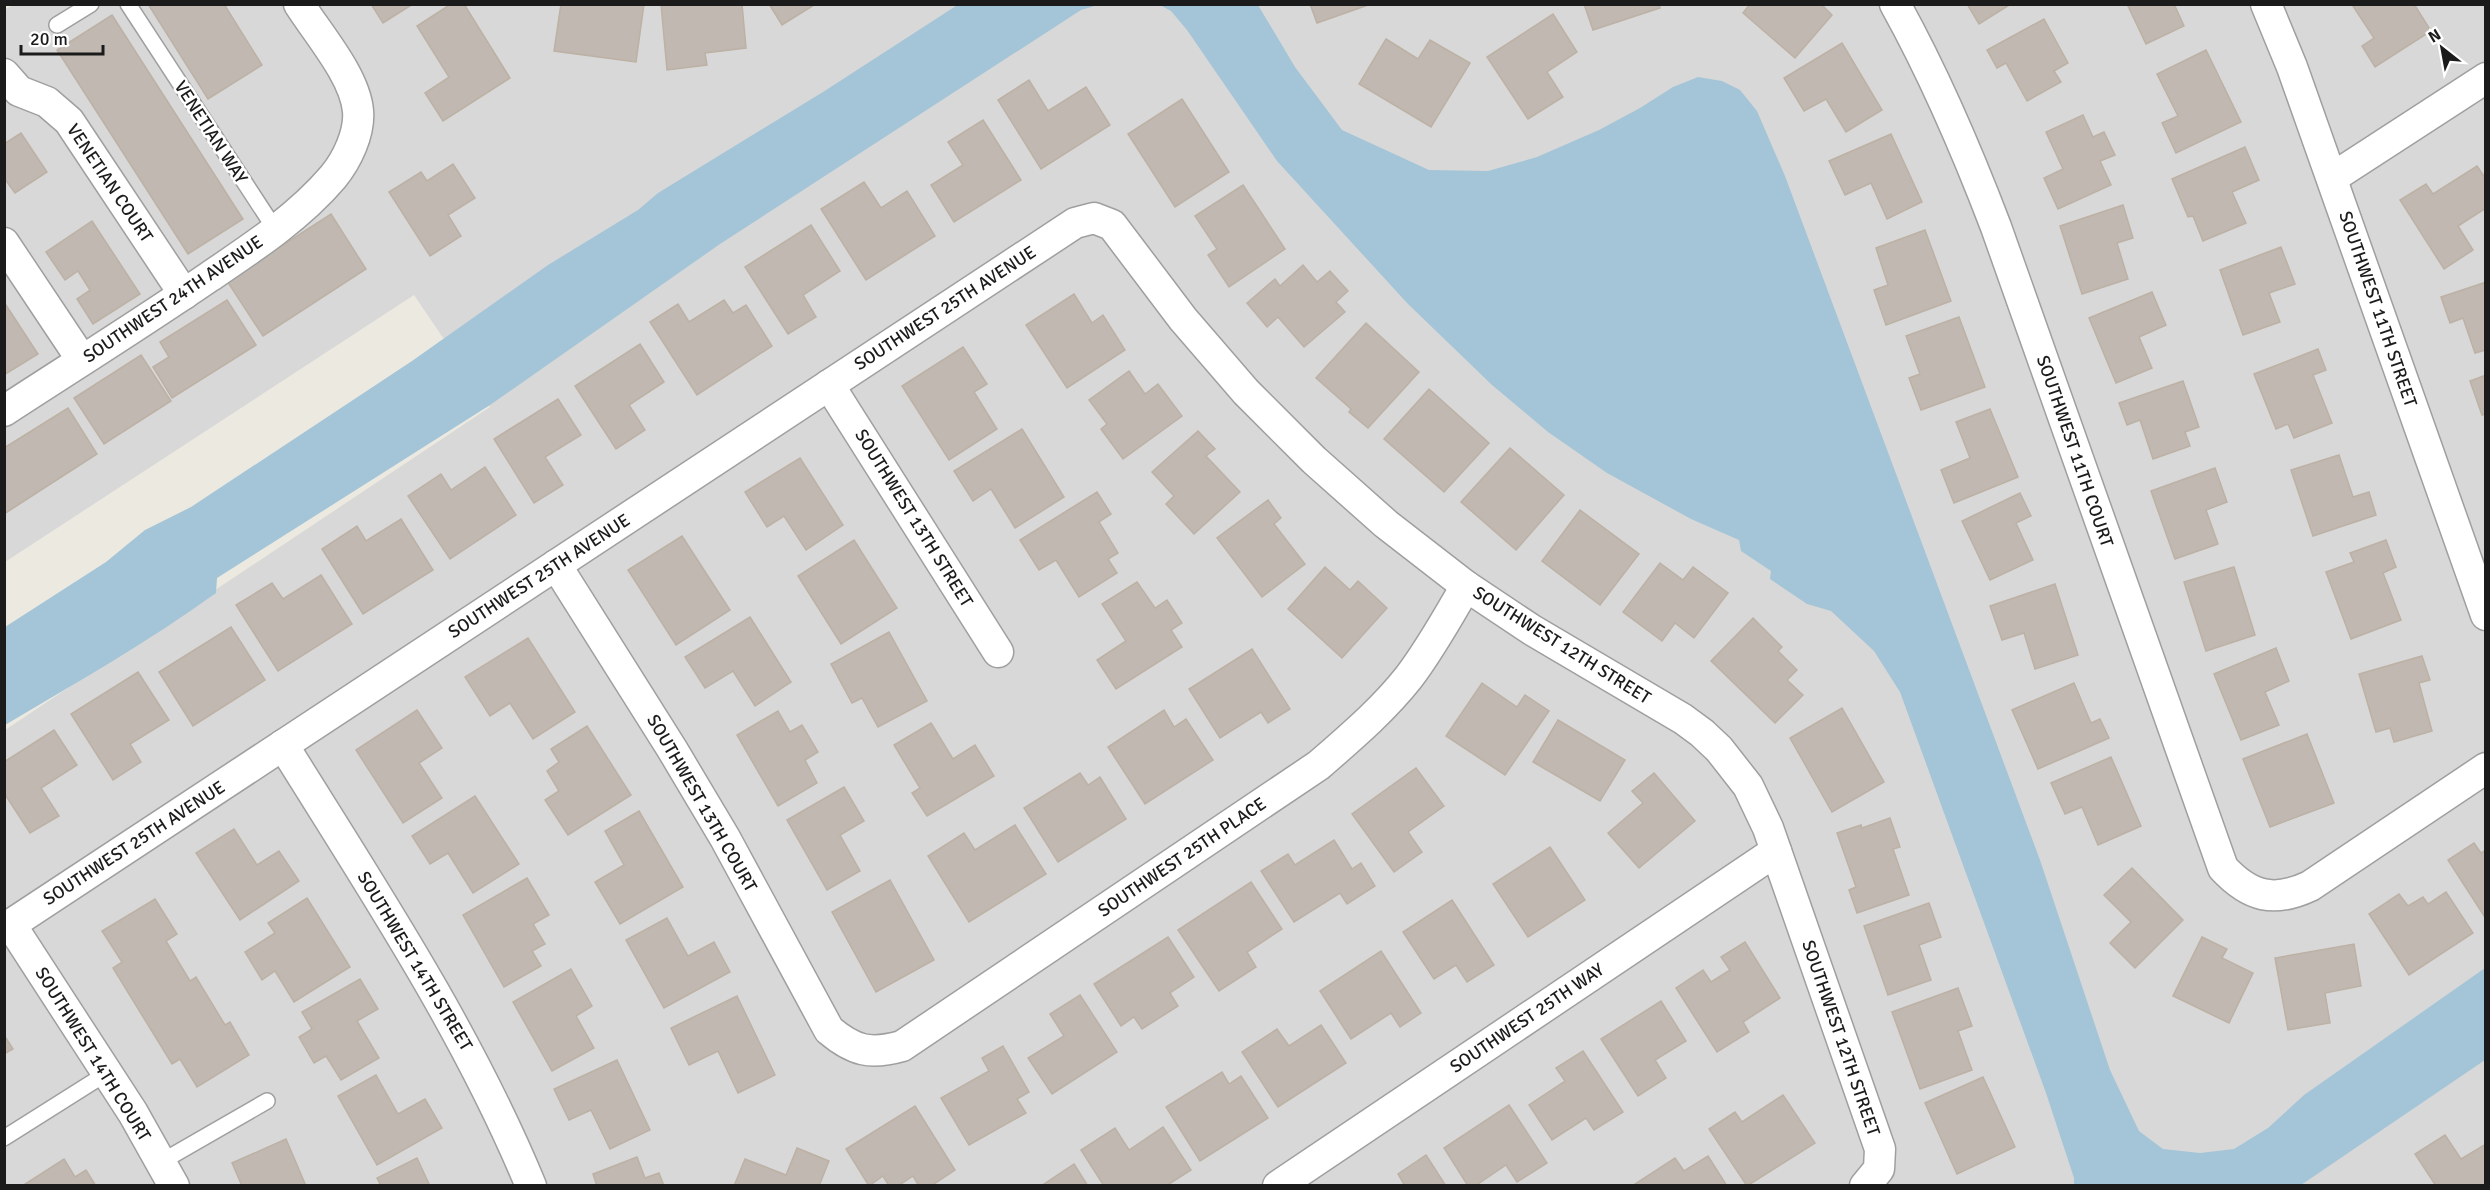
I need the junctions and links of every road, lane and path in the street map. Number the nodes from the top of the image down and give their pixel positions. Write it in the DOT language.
graph roads {
  1 [pos="91,4"];
  2 [pos="128,4"];
  3 [pos="299,4"];
  4 [pos="1896,4"];
  5 [pos="2266,4"];
  6 [pos="57,25"];
  7 [pos="2486,78"];
  8 [pos="9,89"];
  9 [pos="2332,178"];
  10 [pos="1075,223"];
  11 [pos="275,230"];
  12 [pos="4,243"];
  13 [pos="184,294"];
  14 [pos="82,360"];
  15 [pos="829,385"];
  16 [pos="4,411"];
  17 [pos="556,565"];
  18 [pos="1466,586"];
  19 [pos="2486,615"];
  20 [pos="998,652"];
  21 [pos="283,745"];
  22 [pos="2486,768"];
  23 [pos="1776,851"];
  24 [pos="8,927"];
  25 [pos="844,1043"];
  26 [pos="107,1073"];
  27 [pos="267,1101"];
  28 [pos="4,1138"];
  29 [pos="167,1174"];
  30 [pos="531,1185"];
  31 [pos="1278,1185"];
  32 [pos="1866,1185"];
  1 -- 6 [label="lane"];
  2 -- 11 [label="lane, VENETIAN WAY"];
  3 -- 11 [label="street, SOUTHWEST 24TH AVENUE"];
  4 -- 22 [label="street, SOUTHWEST 11TH COURT"];
  5 -- 9 [label="street, SOUTHWEST 11TH STREET"];
  7 -- 9 [label="street"];
  8 -- 13 [label="street, VENETIAN COURT"];
  9 -- 19 [label="street, SOUTHWEST 11TH STREET"];
  10 -- 15 [label="street, SOUTHWEST 25TH AVENUE"];
  10 -- 18 [label="street, SOUTHWEST 12TH STREET"];
  11 -- 13 [label="street, SOUTHWEST 24TH AVENUE"];
  12 -- 14 [label="street"];
  13 -- 14 [label="street, SOUTHWEST 24TH AVENUE"];
  14 -- 16 [label="street, SOUTHWEST 24TH AVENUE"];
  15 -- 17 [label="street, SOUTHWEST 25TH AVENUE"];
  15 -- 20 [label="street, SOUTHWEST 13TH STREET"];
  17 -- 21 [label="street, SOUTHWEST 25TH AVENUE"];
  17 -- 25 [label="street, SOUTHWEST 13TH COURT"];
  18 -- 23 [label="street, SOUTHWEST 12TH STREET"];
  18 -- 25 [label="street, SOUTHWEST 25TH PLACE"];
  21 -- 24 [label="street, SOUTHWEST 25TH AVENUE"];
  21 -- 30 [label="street, SOUTHWEST 14TH STREET"];
  23 -- 31 [label="street, SOUTHWEST 25TH WAY"];
  23 -- 32 [label="street, SOUTHWEST 12TH STREET"];
  24 -- 26 [label="street, SOUTHWEST 14TH COURT"];
  26 -- 28 [label="lane"];
  26 -- 29 [label="street, SOUTHWEST 14TH COURT"];
  27 -- 29 [label="lane"];
}
